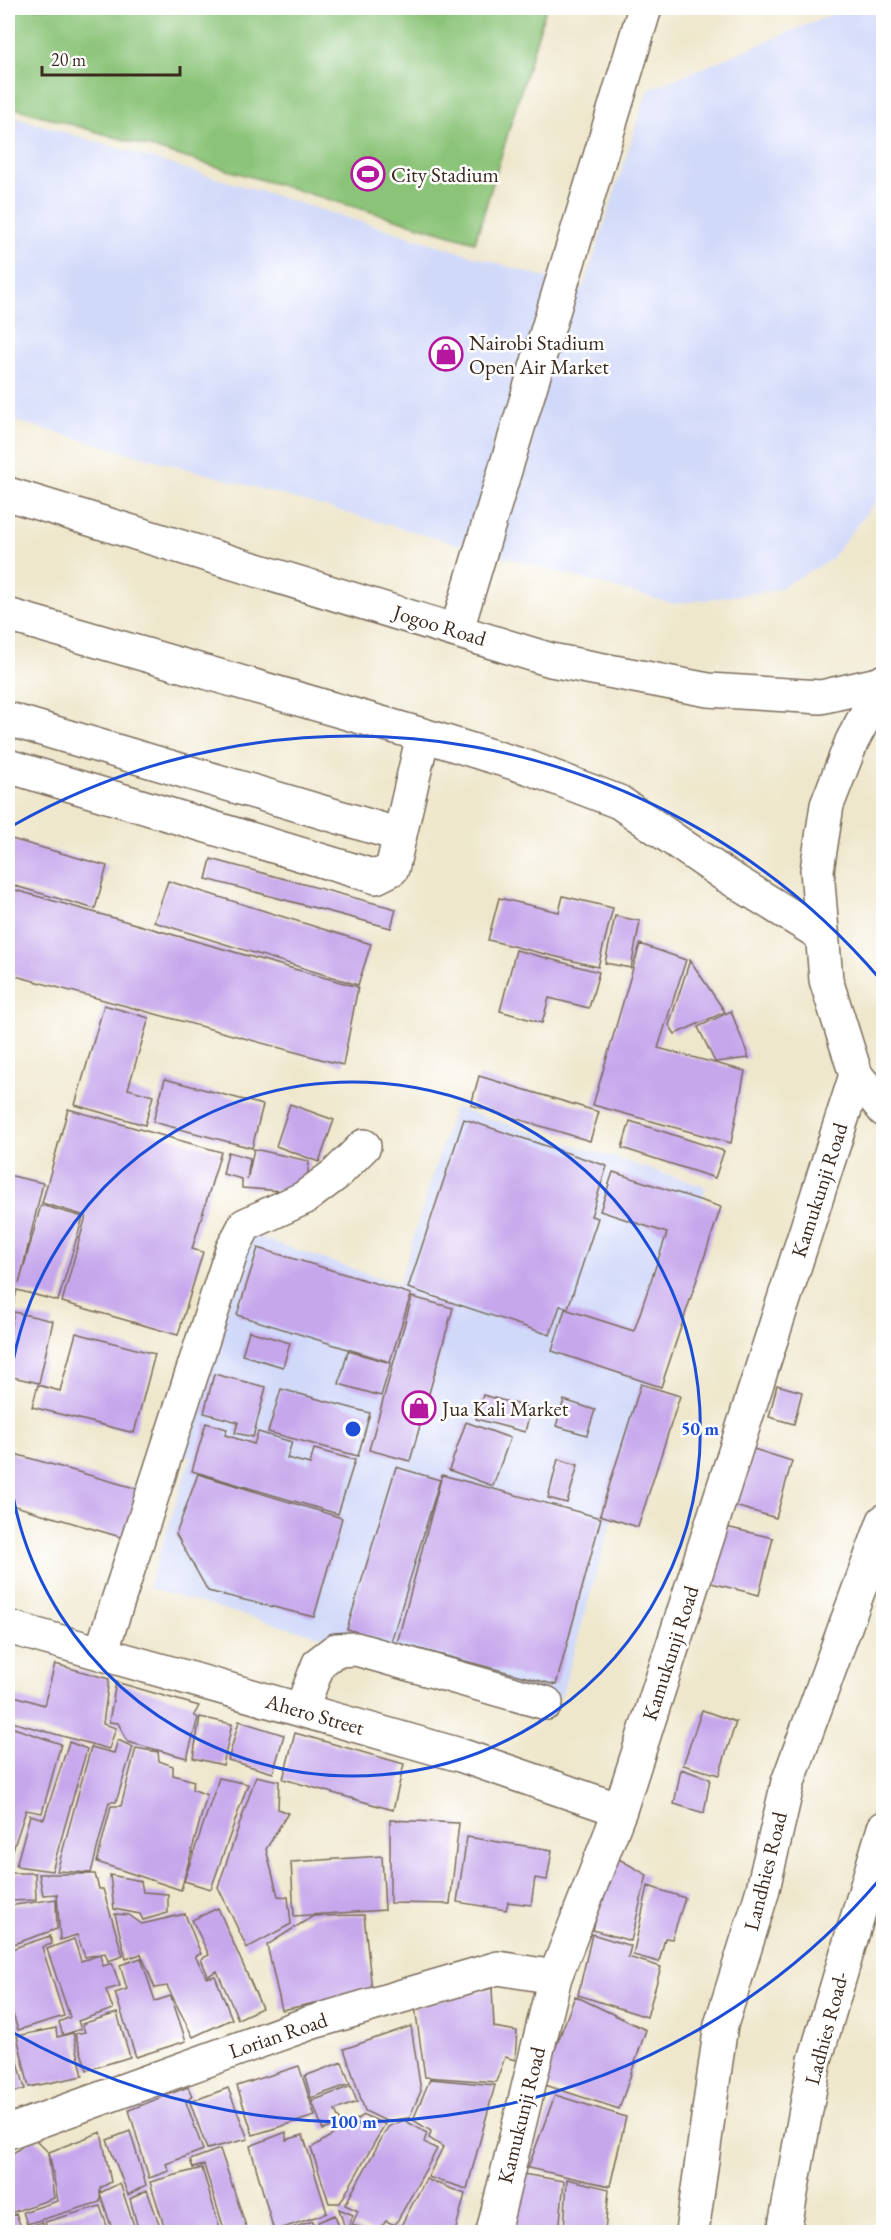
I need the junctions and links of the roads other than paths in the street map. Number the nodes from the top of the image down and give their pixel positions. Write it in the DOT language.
graph roads {
  1 [pos="645,8"];
  2 [pos="8,494"];
  3 [pos="8,615"];
  4 [pos="457,630"];
  5 [pos="883,682"];
  6 [pos="8,719"];
  7 [pos="423,735"];
  8 [pos="8,766"];
  9 [pos="400,835"];
  10 [pos="822,936"];
  11 [pos="856,1075"];
  12 [pos="884,1110"];
  13 [pos="364,1146"];
  14 [pos="884,1521"];
  15 [pos="8,1627"];
  16 [pos="101,1653"];
  17 [pos="546,1703"];
  18 [pos="301,1710"];
  19 [pos="620,1810"];
  20 [pos="884,1828"];
  21 [pos="555,1977"];
  22 [pos="8,2132"];
  23 [pos="493,2232"];
  24 [pos="692,2232"];
  25 [pos="784,2232"];
  1 -- 4 [label="main road"];
  2 -- 4 [label="main road, Jogoo Road"];
  3 -- 7 [label="main road"];
  4 -- 5 [label="main road, Jogoo Road"];
  5 -- 10 [label="main road"];
  6 -- 9 [label="main road"];
  7 -- 9 [label="main road"];
  7 -- 10 [label="main road"];
  8 -- 9 [label="main road"];
  10 -- 11 [label="main road"];
  11 -- 12 [label="main road"];
  11 -- 19 [label="main road, Kamukunji Road"];
  13 -- 16 [label="main road"];
  14 -- 24 [label="main road, Landhies Road"];
  15 -- 16 [label="main road, Ahero Street"];
  16 -- 18 [label="main road, Ahero Street"];
  17 -- 18 [label="main road"];
  18 -- 19 [label="main road, Ahero Street"];
  19 -- 21 [label="main road, Kamukunji Road"];
  20 -- 25 [label="main road, Ladhies Road-"];
  21 -- 22 [label="main road, Lorian Road"];
  21 -- 23 [label="main road, Kamukunji Road"];
}
